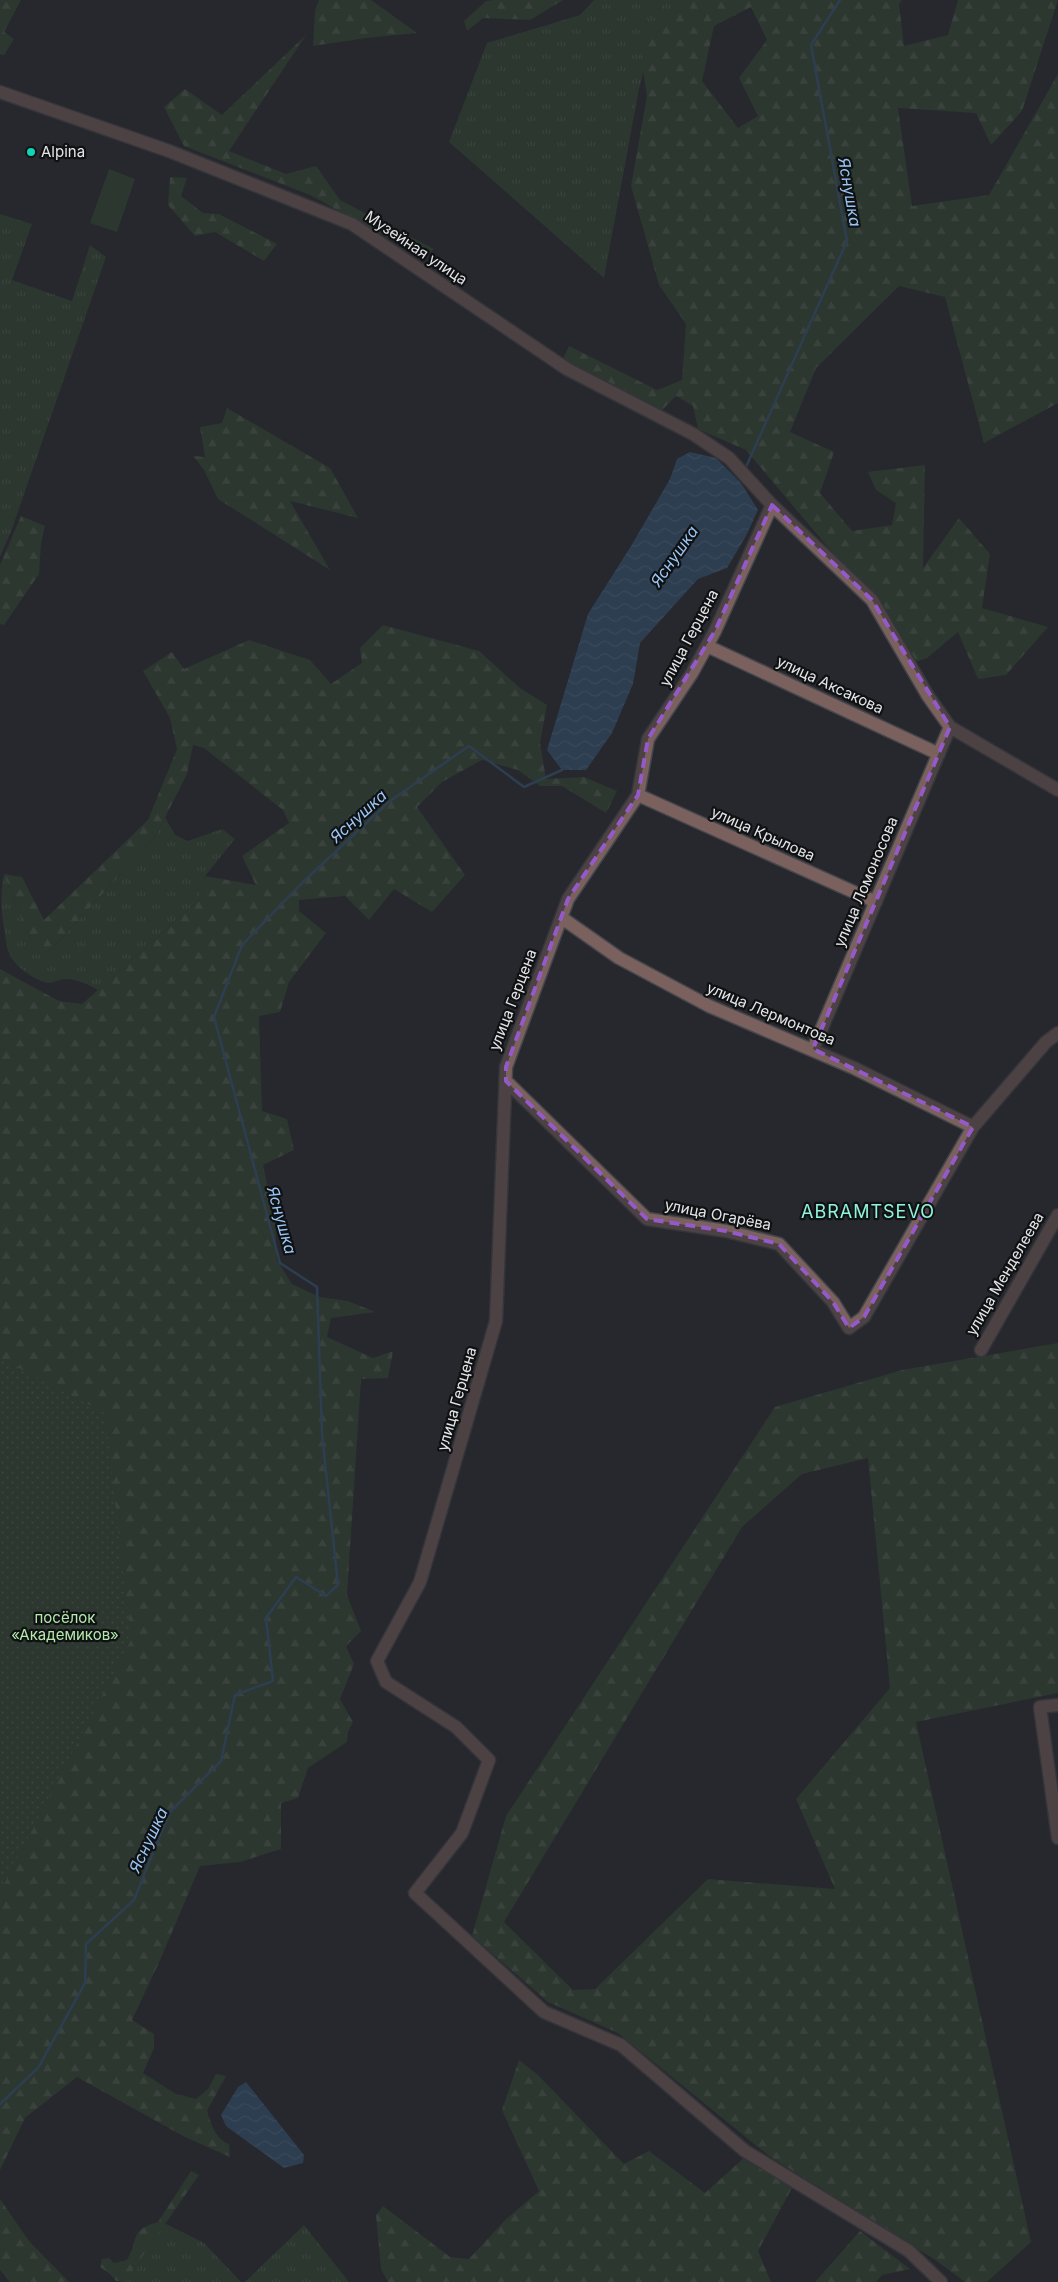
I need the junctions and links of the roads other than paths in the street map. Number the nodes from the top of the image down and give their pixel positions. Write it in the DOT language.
graph roads {
  1 [pos="0,92"];
  2 [pos="772,505"];
  3 [pos="707,646"];
  4 [pos="950,727"];
  5 [pos="938,754"];
  6 [pos="1058,790"];
  7 [pos="638,795"];
  8 [pos="876,902"];
  9 [pos="562,918"];
  10 [pos="1058,1033"];
  11 [pos="813,1049"];
  12 [pos="506,1082"];
  13 [pos="974,1127"];
  14 [pos="1058,1215"];
  15 [pos="981,1350"];
  16 [pos="1058,1705"];
  17 [pos="1058,1838"];
  18 [pos="941,2282"];
  1 -- 2 [label="street, Музейная улица"];
  2 -- 3 [label="street, улица Герцена"];
  2 -- 4 [label="street, Музейная улица"];
  3 -- 5 [label="street, улица Аксакова"];
  3 -- 7 [label="street, улица Герцена"];
  4 -- 5 [label="street, улица Ломоносова"];
  4 -- 6 [label="street"];
  5 -- 8 [label="street, улица Ломоносова"];
  7 -- 8 [label="street, улица Крылова"];
  7 -- 9 [label="street, улица Герцена"];
  8 -- 11 [label="street, улица Ломоносова"];
  9 -- 11 [label="street, улица Лермонтова"];
  9 -- 12 [label="street, улица Герцена"];
  10 -- 13 [label="street"];
  11 -- 13 [label="street, улица Лермонтова"];
  12 -- 13 [label="street, улица Огарёва"];
  12 -- 18 [label="street, улица Герцена"];
  14 -- 15 [label="street, улица Менделеева"];
  16 -- 17 [label="street"];
}
